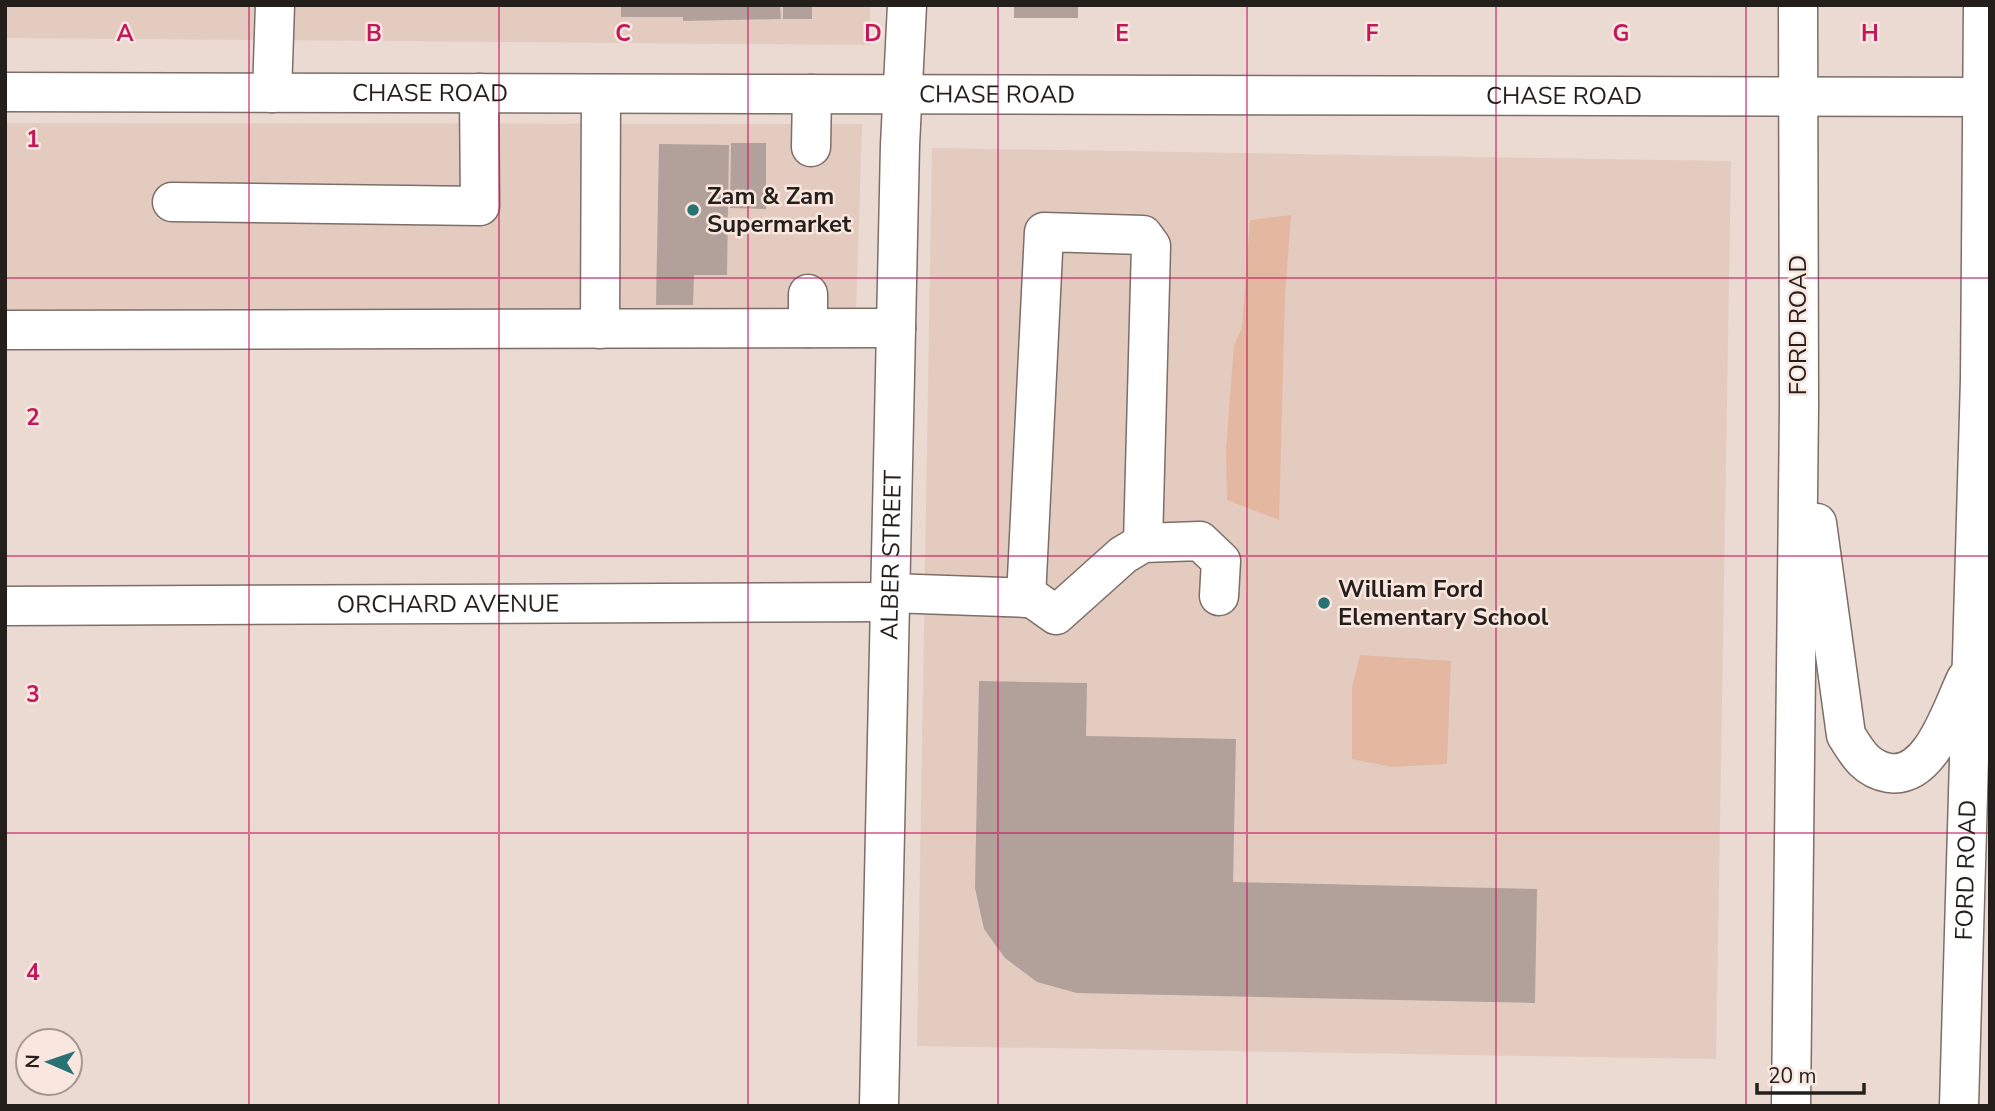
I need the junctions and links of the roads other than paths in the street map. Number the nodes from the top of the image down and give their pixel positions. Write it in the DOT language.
graph roads {
  1 [pos="275,5"];
  2 [pos="907,5"];
  3 [pos="1798,5"];
  4 [pos="1983,5"];
  5 [pos="5,92"];
  6 [pos="272,93"];
  7 [pos="479,93"];
  8 [pos="601,94"];
  9 [pos="812,94"];
  10 [pos="904,94"];
  11 [pos="1797,96"];
  12 [pos="1987,97"];
  13 [pos="811,147"];
  14 [pos="172,202"];
  15 [pos="896,328"];
  16 [pos="600,329"];
  17 [pos="5,330"];
  18 [pos="1798,407"];
  19 [pos="1143,531"];
  20 [pos="1219,596"];
  21 [pos="890,598"];
  22 [pos="1026,598"];
  23 [pos="5,606"];
  24 [pos="1982,608"];
  25 [pos="1973,663"];
  26 [pos="879,1106"];
  27 [pos="1791,1106"];
  28 [pos="1959,1106"];
  1 -- 6 [label="street"];
  2 -- 10 [label="street, ALBER STREET"];
  3 -- 11 [label="street, FORD ROAD"];
  4 -- 12 [label="street, FORD ROAD"];
  5 -- 6 [label="street, CHASE ROAD"];
  6 -- 7 [label="street, CHASE ROAD"];
  7 -- 8 [label="street, CHASE ROAD"];
  7 -- 14 [label="street"];
  8 -- 9 [label="street, CHASE ROAD"];
  8 -- 16 [label="street"];
  9 -- 10 [label="street, CHASE ROAD"];
  9 -- 13 [label="street"];
  10 -- 11 [label="street, CHASE ROAD"];
  10 -- 15 [label="street, ALBER STREET"];
  11 -- 12 [label="street, CHASE ROAD"];
  11 -- 18 [label="street, FORD ROAD"];
  12 -- 24 [label="street, FORD ROAD"];
  15 -- 16 [label="street"];
  15 -- 21 [label="street, ALBER STREET"];
  16 -- 17 [label="street"];
  18 -- 25 [label="street"];
  18 -- 27 [label="street, FORD ROAD"];
  19 -- 20 [label="street"];
  19 -- 22 [label="street"];
  19 -- 22 [label="street"];
  21 -- 22 [label="street, ORCHARD AVENUE"];
  21 -- 23 [label="street, ORCHARD AVENUE"];
  21 -- 26 [label="street, ALBER STREET"];
  24 -- 25 [label="street, FORD ROAD"];
  25 -- 28 [label="street, FORD ROAD"];
}
